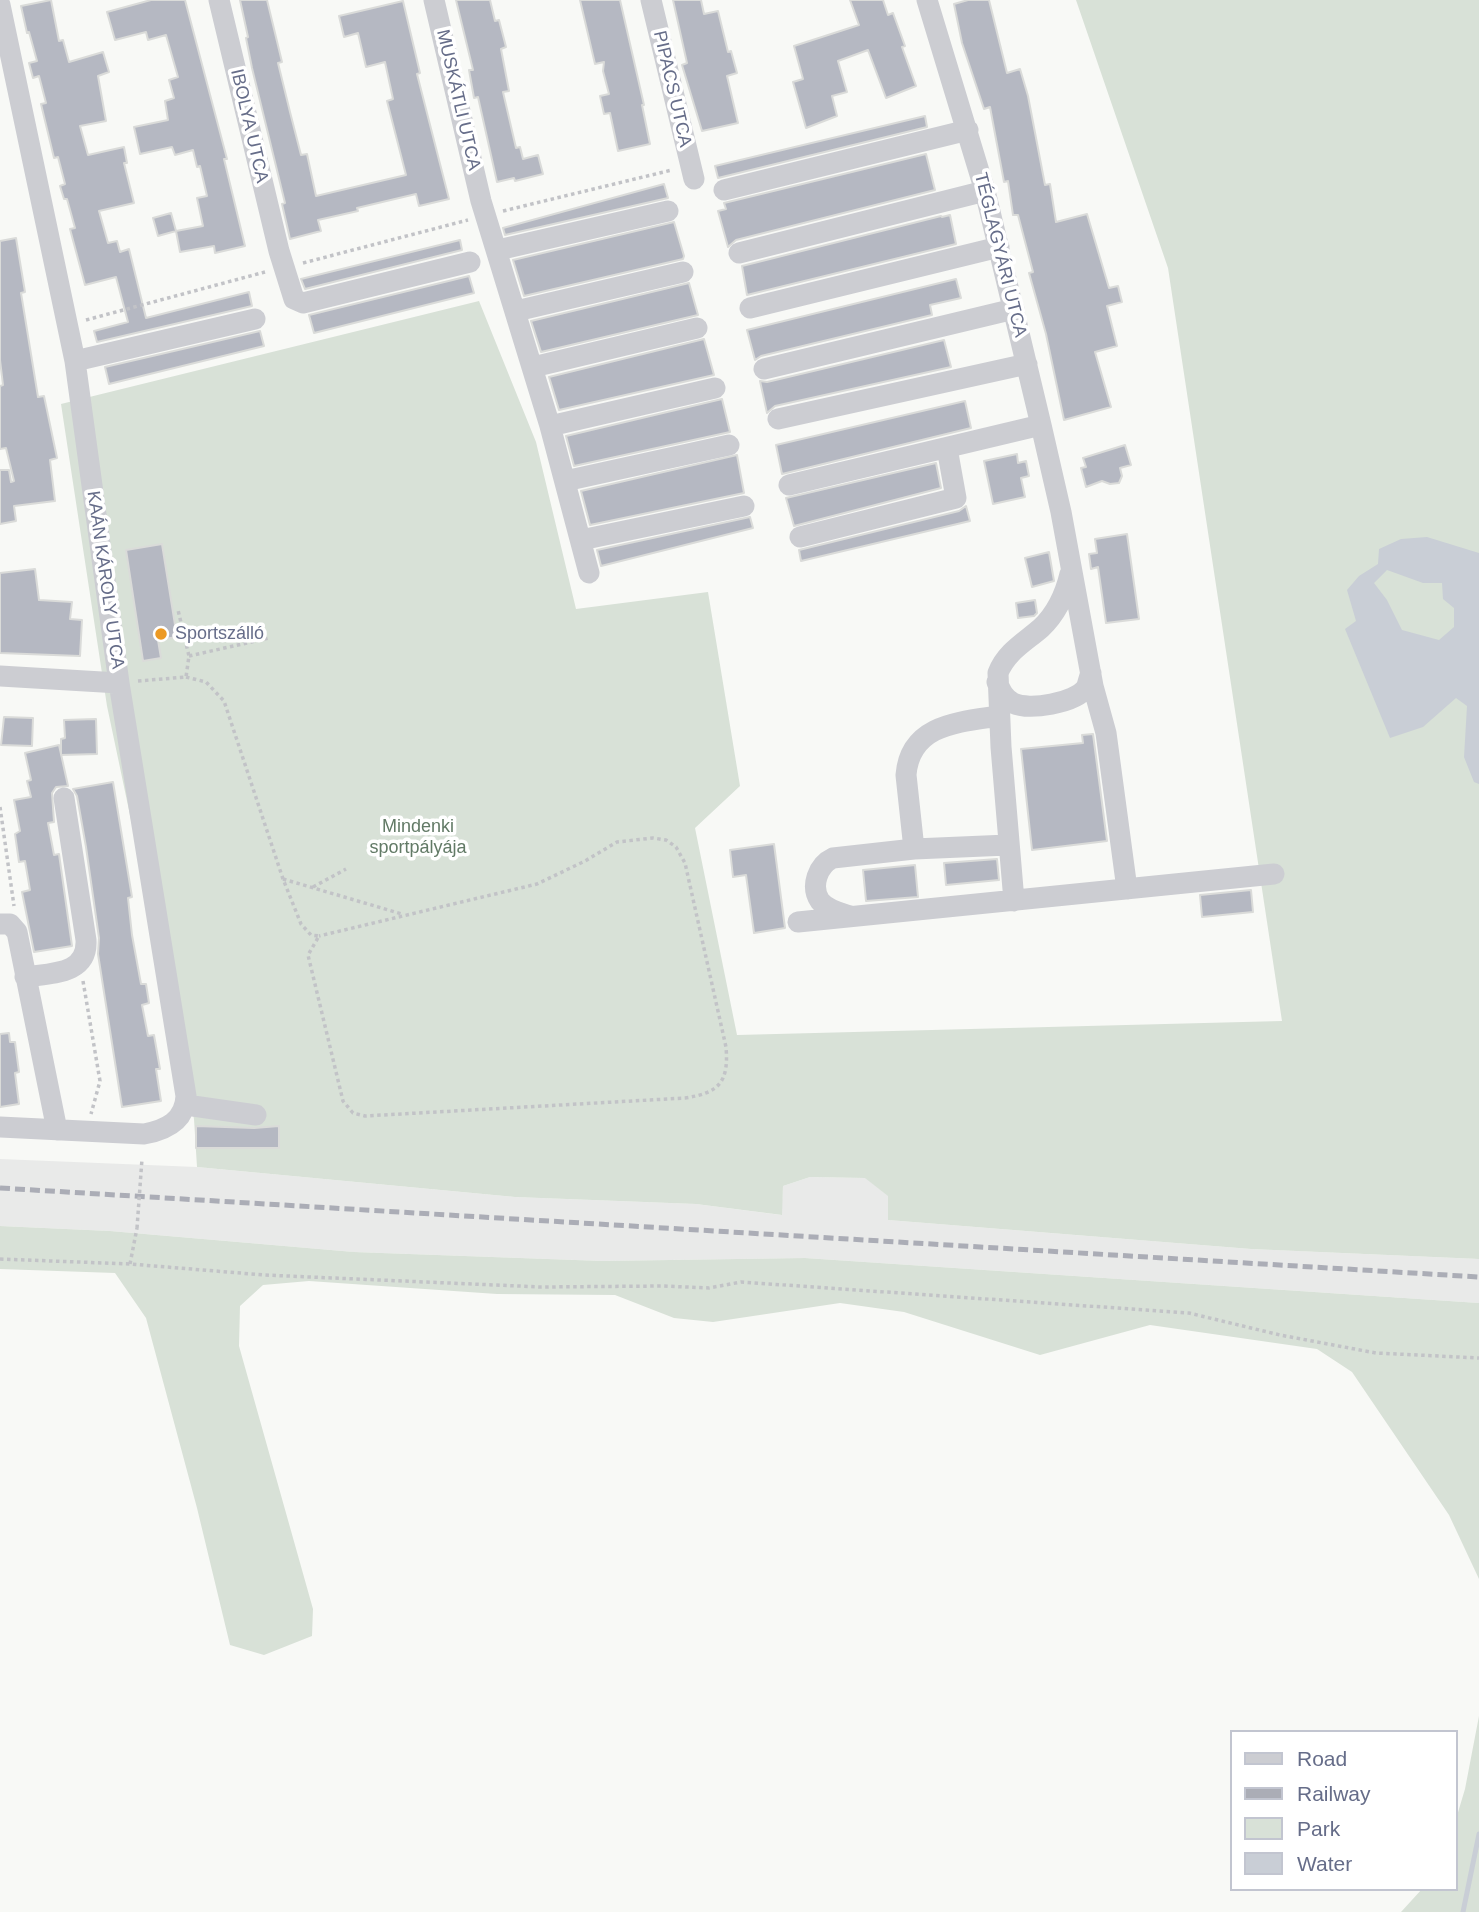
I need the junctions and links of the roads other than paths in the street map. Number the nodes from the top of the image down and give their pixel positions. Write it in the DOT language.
graph roads {
  1 [pos="219,0"];
  2 [pos="434,0"];
  3 [pos="651,0"];
  4 [pos="927,0"];
  5 [pos="0,5"];
  6 [pos="968,130"];
  7 [pos="692,172"];
  8 [pos="724,190"];
  9 [pos="985,191"];
  10 [pos="668,211"];
  11 [pos="999,247"];
  12 [pos="498,250"];
  13 [pos="739,253"];
  14 [pos="470,262"];
  15 [pos="682,272"];
  16 [pos="750,308"];
  17 [pos="1014,309"];
  18 [pos="516,310"];
  19 [pos="255,319"];
  20 [pos="697,328"];
  21 [pos="75,361"];
  22 [pos="1027,364"];
  23 [pos="533,368"];
  24 [pos="764,369"];
  25 [pos="715,388"];
  26 [pos="778,419"];
  27 [pos="1041,425"];
  28 [pos="550,426"];
  29 [pos="729,445"];
  30 [pos="947,448"];
  31 [pos="565,481"];
  32 [pos="789,485"];
  33 [pos="744,506"];
  34 [pos="800,537"];
  35 [pos="581,540"];
  36 [pos="1072,570"];
  37 [pos="589,573"];
  38 [pos="1091,673"];
  39 [pos="0,676"];
  40 [pos="997,682"];
  41 [pos="119,683"];
  42 [pos="1066,701"];
  43 [pos="1028,707"];
  44 [pos="1100,712"];
  45 [pos="999,720"];
  46 [pos="64,798"];
  47 [pos="1008,845"];
  48 [pos="914,849"];
  49 [pos="1274,874"];
  50 [pos="1127,890"];
  51 [pos="1014,901"];
  52 [pos="855,917"];
  53 [pos="798,922"];
  54 [pos="9,928"];
  55 [pos="25,977"];
  56 [pos="186,1105"];
  57 [pos="256,1115"];
  58 [pos="0,1128"];
  59 [pos="57,1130"];
  1 -- 14 [label="street, IBOLYA UTCA"];
  2 -- 12 [label="street, MUSKÁTLI UTCA"];
  3 -- 7 [label="street, PIPACS UTCA"];
  4 -- 6 [label="street, TÉGLAGYÁRI UTCA"];
  5 -- 21 [label="street, KAÁN KÁROLY UTCA"];
  6 -- 8 [label="street"];
  6 -- 9 [label="street, TÉGLAGYÁRI UTCA"];
  9 -- 11 [label="street, TÉGLAGYÁRI UTCA"];
  9 -- 13 [label="street"];
  10 -- 12 [label="street"];
  11 -- 16 [label="street"];
  11 -- 17 [label="street, TÉGLAGYÁRI UTCA"];
  12 -- 18 [label="street, MUSKÁTLI UTCA"];
  15 -- 18 [label="street"];
  17 -- 22 [label="street, TÉGLAGYÁRI UTCA"];
  17 -- 24 [label="street"];
  18 -- 23 [label="street, MUSKÁTLI UTCA"];
  19 -- 21 [label="street"];
  20 -- 23 [label="street"];
  21 -- 41 [label="street, KAÁN KÁROLY UTCA"];
  22 -- 26 [label="street"];
  22 -- 27 [label="street, TÉGLAGYÁRI UTCA"];
  23 -- 28 [label="street, MUSKÁTLI UTCA"];
  25 -- 28 [label="street"];
  27 -- 30 [label="street"];
  27 -- 36 [label="street, TÉGLAGYÁRI UTCA"];
  28 -- 31 [label="street, MUSKÁTLI UTCA"];
  29 -- 31 [label="street"];
  30 -- 32 [label="street"];
  30 -- 34 [label="street"];
  31 -- 35 [label="street, MUSKÁTLI UTCA"];
  33 -- 35 [label="street"];
  35 -- 37 [label="street, MUSKÁTLI UTCA"];
  36 -- 38 [label="street, TÉGLAGYÁRI UTCA"];
  36 -- 40 [label="street"];
  38 -- 42 [label="street"];
  38 -- 44 [label="street, TÉGLAGYÁRI UTCA"];
  39 -- 41 [label="street"];
  40 -- 43 [label="street"];
  40 -- 45 [label="street"];
  41 -- 56 [label="street, KAÁN KÁROLY UTCA"];
  42 -- 43 [label="street"];
  42 -- 44 [label="street"];
  43 -- 45 [label="street"];
  44 -- 50 [label="street, TÉGLAGYÁRI UTCA"];
  45 -- 47 [label="street"];
  45 -- 48 [label="street"];
  46 -- 55 [label="street"];
  47 -- 48 [label="street"];
  47 -- 51 [label="street"];
  48 -- 52 [label="street"];
  49 -- 50 [label="street"];
  50 -- 51 [label="street"];
  51 -- 52 [label="street"];
  52 -- 53 [label="street"];
  54 -- 55 [label="street"];
  55 -- 59 [label="street"];
  56 -- 57 [label="street"];
  56 -- 59 [label="street"];
  58 -- 59 [label="street"];
}
